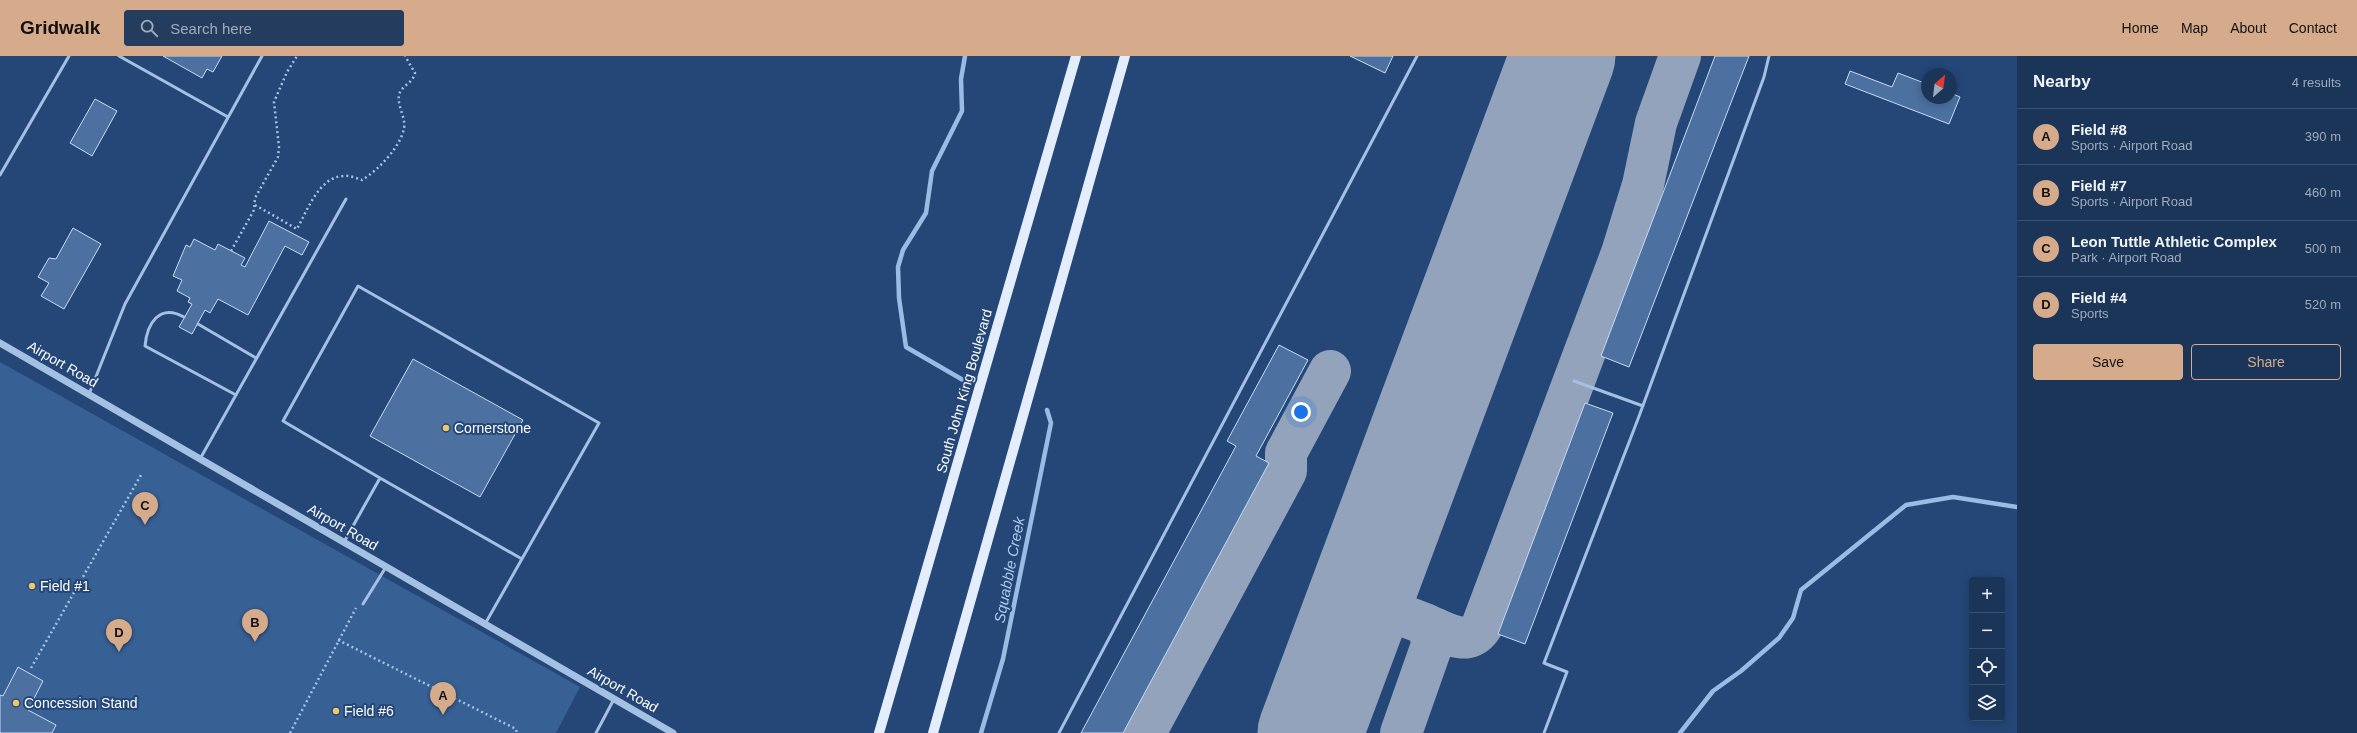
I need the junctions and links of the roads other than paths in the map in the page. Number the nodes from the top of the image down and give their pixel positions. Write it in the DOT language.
graph roads {
  1 [pos="69,56"];
  2 [pos="119,56"];
  3 [pos="262,56"];
  4 [pos="1076,56"];
  5 [pos="1125,56"];
  6 [pos="1417,56"];
  7 [pos="1768,56"];
  8 [pos="228,117"];
  9 [pos="0,175"];
  10 [pos="346,199"];
  11 [pos="184,317"];
  12 [pos="198,324"];
  13 [pos="0,343"];
  14 [pos="256,358"];
  15 [pos="1574,381"];
  16 [pos="89,394"];
  17 [pos="236,395"];
  18 [pos="1643,406"];
  19 [pos="200,459"];
  20 [pos="380,478"];
  21 [pos="344,542"];
  22 [pos="522,559"];
  23 [pos="386,567"];
  24 [pos="361,604"];
  25 [pos="486,624"];
  26 [pos="614,699"];
  27 [pos="596,733"];
  28 [pos="673,733"];
  29 [pos="879,733"];
  30 [pos="933,733"];
  31 [pos="1059,733"];
  32 [pos="1544,733"];
  1 -- 9 [label="lane"];
  2 -- 8 [label="lane"];
  3 -- 8 [label="lane"];
  4 -- 29 [label="main road, South John King Boulevard"];
  5 -- 30 [label="main road"];
  6 -- 31 [label="lane"];
  7 -- 18 [label="lane"];
  8 -- 16 [label="lane"];
  10 -- 14 [label="lane"];
  11 -- 17 [label="lane"];
  12 -- 14 [label="lane"];
  13 -- 16 [label="street, Airport Road"];
  14 -- 17 [label="lane"];
  15 -- 18 [label="lane"];
  16 -- 19 [label="street, Airport Road"];
  17 -- 19 [label="lane"];
  18 -- 32 [label="lane"];
  19 -- 21 [label="street, Airport Road"];
  20 -- 21 [label="lane"];
  20 -- 22 [label="lane"];
  20 -- 22 [label="lane"];
  21 -- 23 [label="street, Airport Road"];
  22 -- 25 [label="lane"];
  23 -- 24 [label="lane"];
  23 -- 25 [label="street, Airport Road"];
  25 -- 26 [label="street, Airport Road"];
  26 -- 27 [label="lane"];
  26 -- 28 [label="street, Airport Road"];
}
